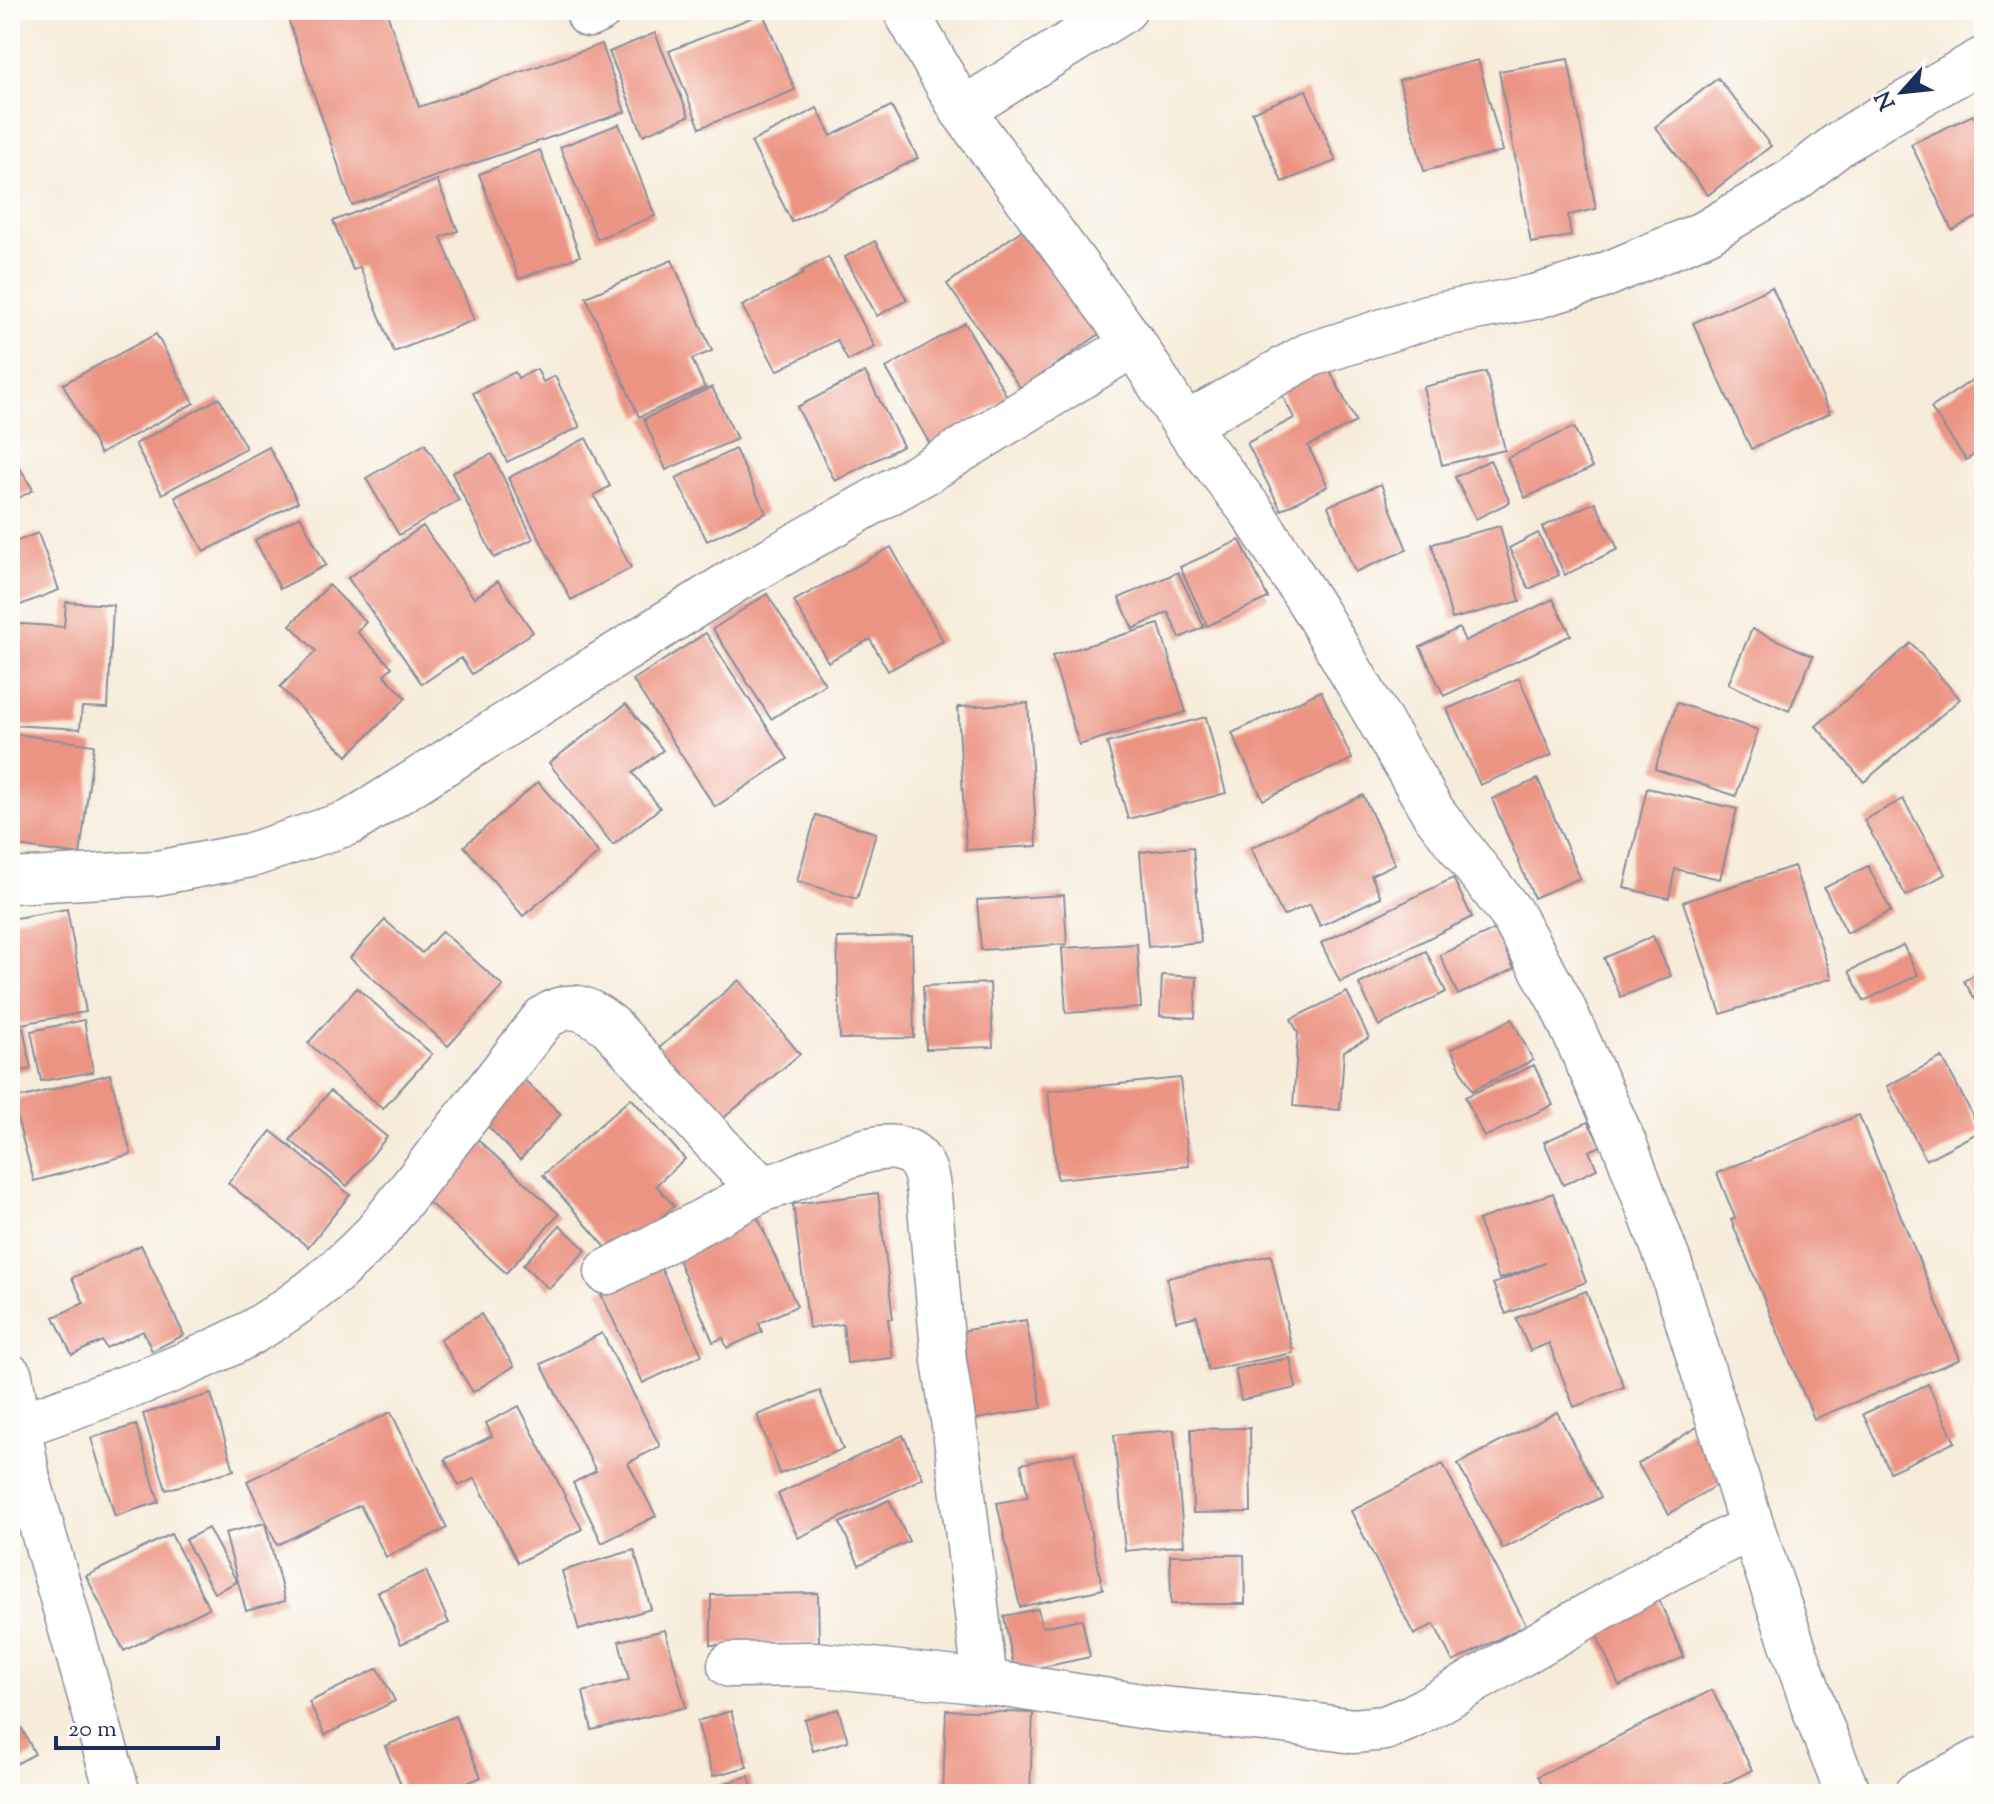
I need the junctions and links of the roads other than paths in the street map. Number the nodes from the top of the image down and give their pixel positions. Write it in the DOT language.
graph roads {
  1 [pos="905,10"];
  2 [pos="1124,10"];
  3 [pos="1984,59"];
  4 [pos="962,110"];
  5 [pos="1134,344"];
  6 [pos="1185,425"];
  7 [pos="10,881"];
  8 [pos="765,1188"];
  9 [pos="607,1272"];
  10 [pos="10,1376"];
  11 [pos="19,1426"];
  12 [pos="1752,1527"];
  13 [pos="730,1665"];
  14 [pos="985,1682"];
  15 [pos="1984,1759"];
  16 [pos="118,1794"];
  17 [pos="1848,1794"];
  18 [pos="1916,1794"];
  1 -- 4 [label="street"];
  2 -- 4 [label="street"];
  3 -- 6 [label="street"];
  4 -- 5 [label="street"];
  5 -- 6 [label="street"];
  5 -- 7 [label="street"];
  6 -- 12 [label="street"];
  8 -- 9 [label="street"];
  8 -- 11 [label="street"];
  8 -- 14 [label="street"];
  10 -- 11 [label="street"];
  11 -- 16 [label="street"];
  12 -- 14 [label="street"];
  12 -- 17 [label="street"];
  13 -- 14 [label="street"];
  15 -- 18 [label="street"];
}
